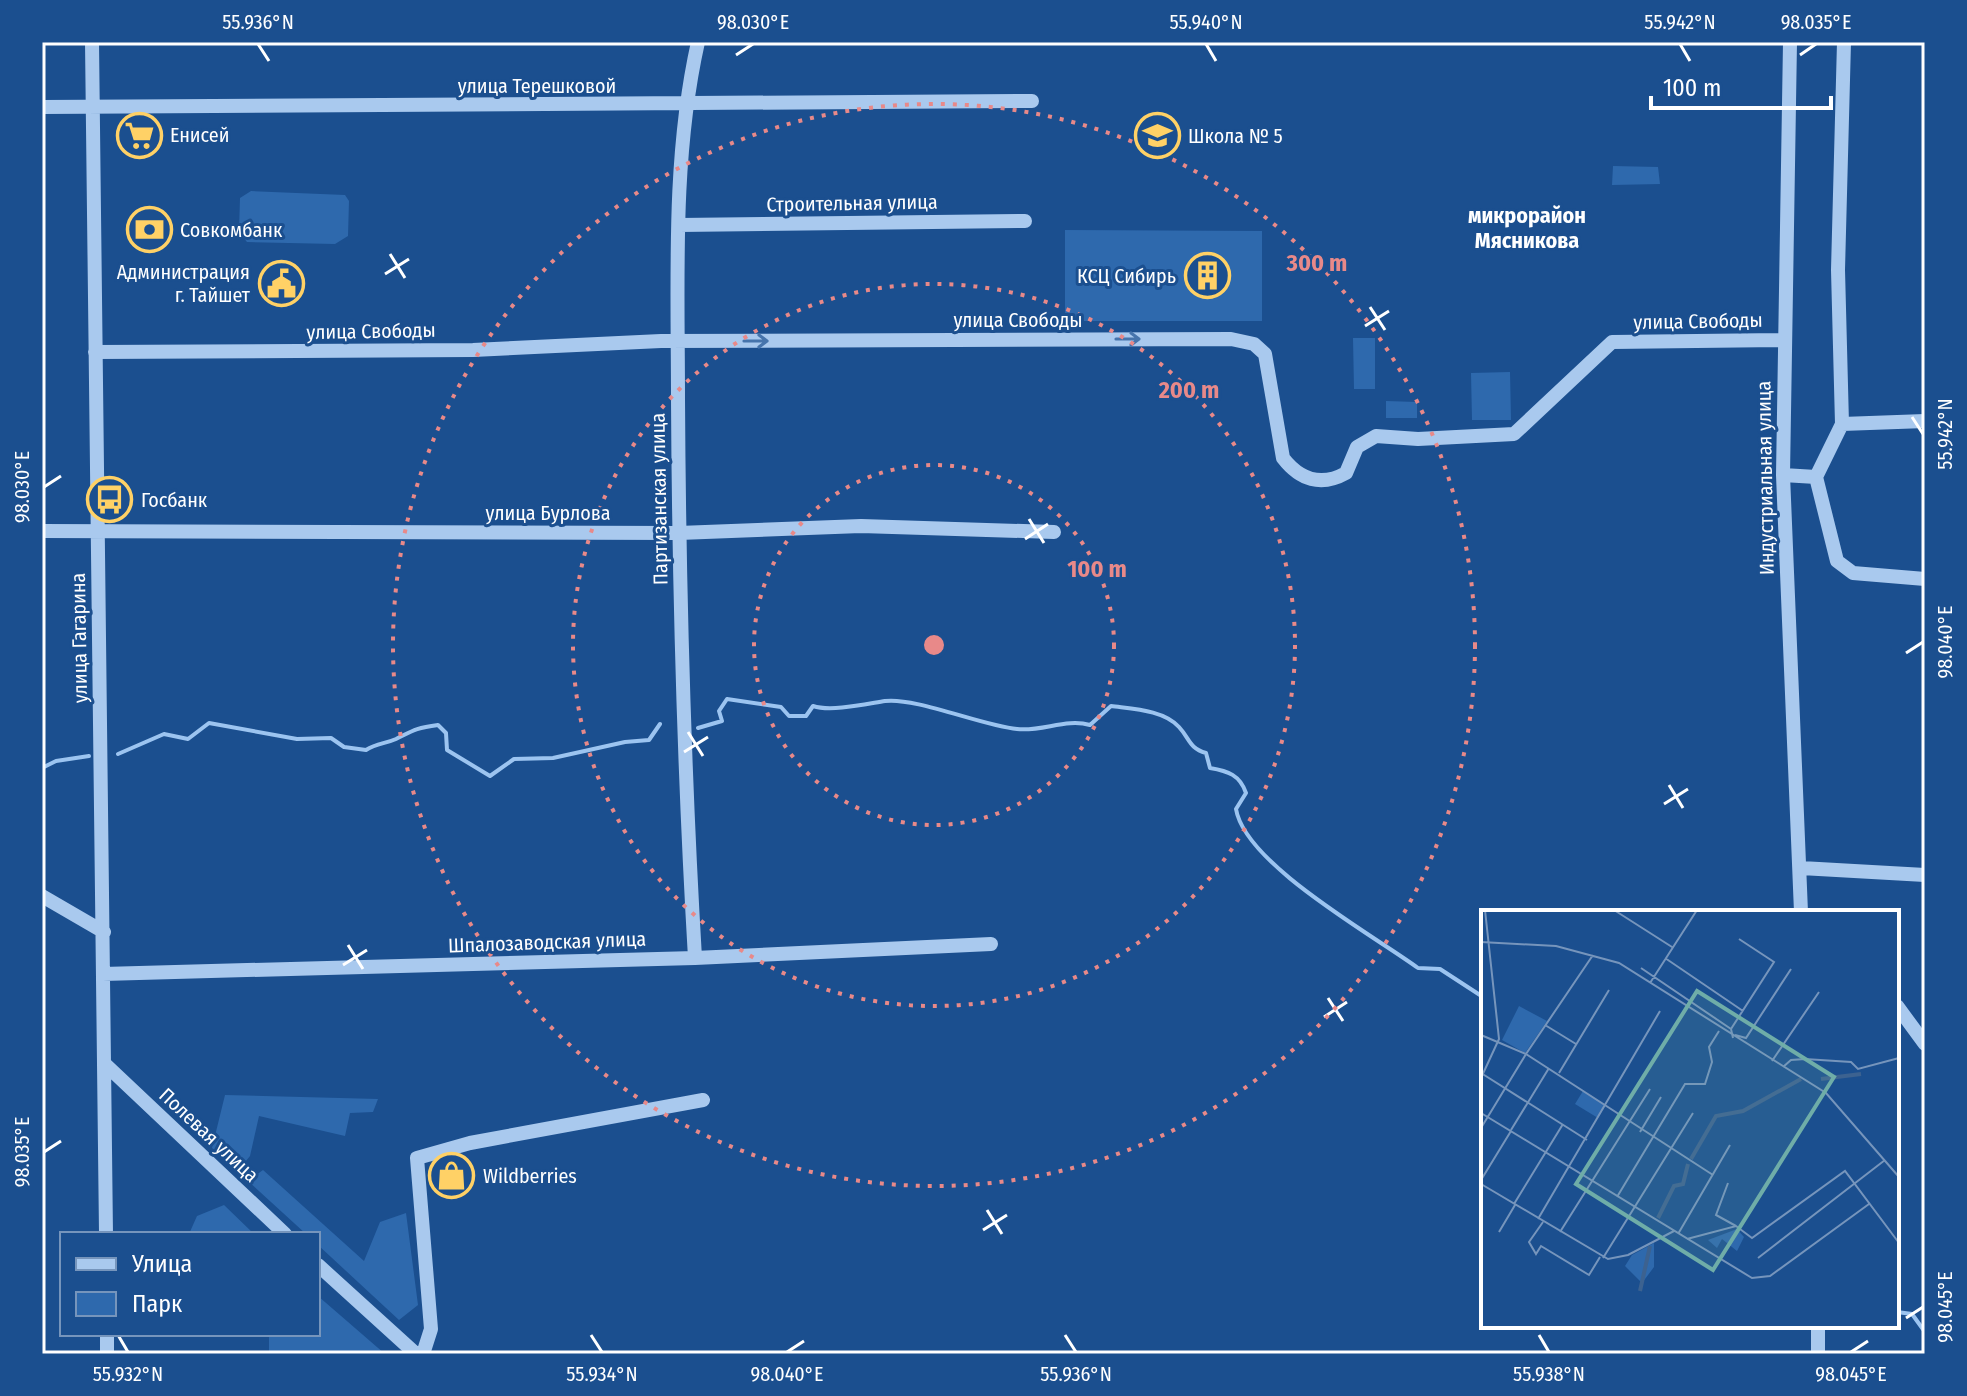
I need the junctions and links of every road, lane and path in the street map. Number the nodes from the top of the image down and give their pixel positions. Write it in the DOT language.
graph roads {
  1 [pos="92,42"];
  2 [pos="698,42"];
  3 [pos="1790,42"];
  4 [pos="1844,42"];
  5 [pos="1032,101"];
  6 [pos="684,105"];
  7 [pos="42,107"];
  8 [pos="91,108"];
  9 [pos="1025,221"];
  10 [pos="679,225"];
  11 [pos="1783,340"];
  12 [pos="678,341"];
  13 [pos="95,352"];
  14 [pos="1925,421"];
  15 [pos="1842,424"];
  16 [pos="1783,475"];
  17 [pos="1816,477"];
  18 [pos="42,531"];
  19 [pos="97,531"];
  20 [pos="1054,532"];
  21 [pos="679,533"];
  22 [pos="1925,579"];
  23 [pos="1801,868"];
  24 [pos="1925,875"];
  25 [pos="42,896"];
  26 [pos="1801,910"];
  27 [pos="104,932"];
  28 [pos="991,944"];
  29 [pos="695,958"];
  30 [pos="103,974"];
  31 [pos="1899,1009"];
  32 [pos="1925,1044"];
  33 [pos="106,1065"];
  34 [pos="703,1100"];
  35 [pos="106,1232"];
  36 [pos="283,1232"];
  37 [pos="320,1267"];
  38 [pos="1818,1328"];
  39 [pos="1818,1350"];
  40 [pos="416,1354"];
  41 [pos="423,1354"];
  1 -- 8 [label="street, улица Гагарина"];
  2 -- 6 [label="street, Партизанская улица"];
  3 -- 11 [label="street, Индустриальная улица"];
  4 -- 15 [label="street"];
  5 -- 6 [label="street, улица Терешковой"];
  6 -- 8 [label="street, улица Терешковой"];
  6 -- 10 [label="street, Партизанская улица"];
  7 -- 8 [label="street, улица Терешковой"];
  8 -- 13 [label="street, улица Гагарина"];
  9 -- 10 [label="street, Строительная улица"];
  10 -- 12 [label="street, Партизанская улица"];
  12 -- 11 [label="street, улица Свободы, one-way"];
  11 -- 16 [label="street, Индустриальная улица"];
  12 -- 13 [label="street, улица Свободы"];
  12 -- 21 [label="street, Партизанская улица"];
  13 -- 19 [label="street, улица Гагарина"];
  14 -- 15 [label="street"];
  15 -- 17 [label="street"];
  16 -- 17 [label="street"];
  16 -- 23 [label="street, Индустриальная улица"];
  17 -- 22 [label="street"];
  18 -- 19 [label="street, улица Бурлова"];
  19 -- 21 [label="street, улица Бурлова"];
  19 -- 27 [label="street, улица Гагарина"];
  20 -- 21 [label="street, улица Бурлова"];
  21 -- 29 [label="street, Партизанская улица"];
  23 -- 24 [label="street"];
  23 -- 26 [label="street, Индустриальная улица"];
  25 -- 27 [label="street"];
  27 -- 30 [label="street, улица Гагарина"];
  28 -- 29 [label="street, Шпалозаводская улица"];
  29 -- 30 [label="street, Шпалозаводская улица"];
  30 -- 33 [label="street, улица Гагарина"];
  31 -- 32 [label="street"];
  33 -- 35 [label="street, улица Гагарина"];
  33 -- 36 [label="street, Полевая улица"];
  34 -- 41 [label="street"];
  37 -- 40 [label="street"];
  38 -- 39 [label="street"];
}
